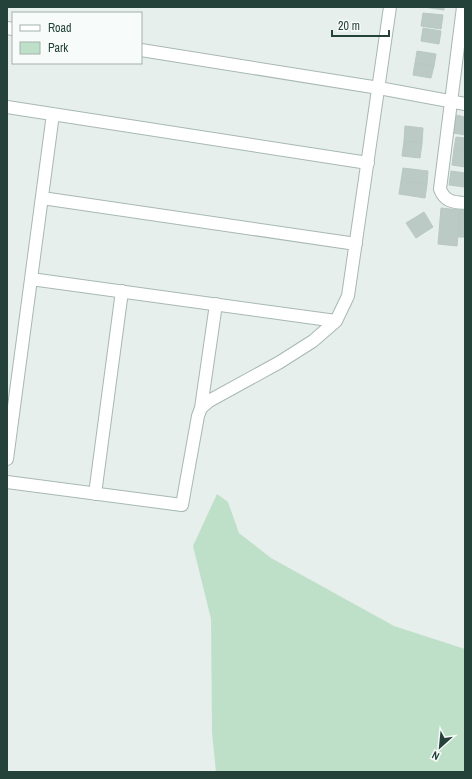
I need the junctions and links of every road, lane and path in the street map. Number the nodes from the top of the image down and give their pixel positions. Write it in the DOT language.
graph roads {
  1 [pos="390,7"];
  2 [pos="463,7"];
  3 [pos="463,23"];
  4 [pos="142,50"];
  5 [pos="379,88"];
  6 [pos="451,102"];
  7 [pos="465,104"];
  8 [pos="7,107"];
  9 [pos="52,114"];
  10 [pos="368,163"];
  11 [pos="42,198"];
  12 [pos="465,203"];
  13 [pos="356,244"];
  14 [pos="31,279"];
  15 [pos="122,291"];
  16 [pos="216,304"];
  17 [pos="336,321"];
  18 [pos="201,408"];
  19 [pos="7,458"];
  20 [pos="7,482"];
  21 [pos="95,494"];
  1 -- 5 [label="street"];
  2 -- 3 [label="street"];
  3 -- 6 [label="street"];
  4 -- 5 [label="street"];
  5 -- 6 [label="street"];
  5 -- 10 [label="street"];
  6 -- 7 [label="street"];
  6 -- 12 [label="street"];
  8 -- 9 [label="street"];
  9 -- 10 [label="street"];
  9 -- 11 [label="street"];
  10 -- 13 [label="street"];
  11 -- 13 [label="street"];
  11 -- 14 [label="street"];
  13 -- 17 [label="street"];
  14 -- 15 [label="street"];
  14 -- 19 [label="street"];
  15 -- 16 [label="street"];
  15 -- 21 [label="street"];
  16 -- 17 [label="street"];
  16 -- 18 [label="street"];
  17 -- 18 [label="street"];
  18 -- 21 [label="street"];
  20 -- 21 [label="street"];
}
